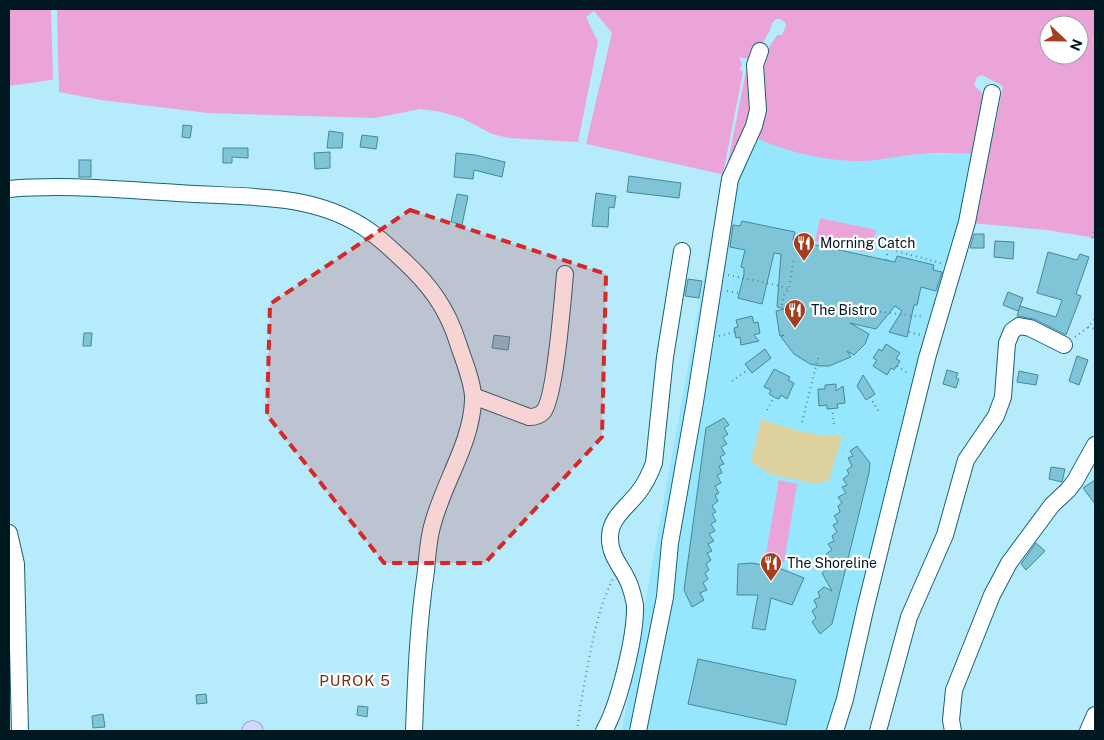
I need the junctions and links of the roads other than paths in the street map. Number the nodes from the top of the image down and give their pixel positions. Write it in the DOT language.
graph roads {
  1 [pos="760,52"];
  2 [pos="992,93"];
  3 [pos="9,189"];
  4 [pos="682,252"];
  5 [pos="565,274"];
  6 [pos="1064,345"];
  7 [pos="473,396"];
  8 [pos="1095,445"];
  9 [pos="9,533"];
  10 [pos="1095,714"];
  11 [pos="20,731"];
  12 [pos="414,731"];
  13 [pos="604,731"];
  14 [pos="638,731"];
  15 [pos="836,731"];
  16 [pos="878,731"];
  17 [pos="953,731"];
  18 [pos="1088,731"];
  1 -- 14 [label="street"];
  2 -- 15 [label="street"];
  3 -- 7 [label="street"];
  4 -- 13 [label="street"];
  5 -- 7 [label="street"];
  6 -- 16 [label="street"];
  7 -- 12 [label="street"];
  8 -- 17 [label="street"];
  9 -- 11 [label="street"];
  10 -- 18 [label="street"];
}
